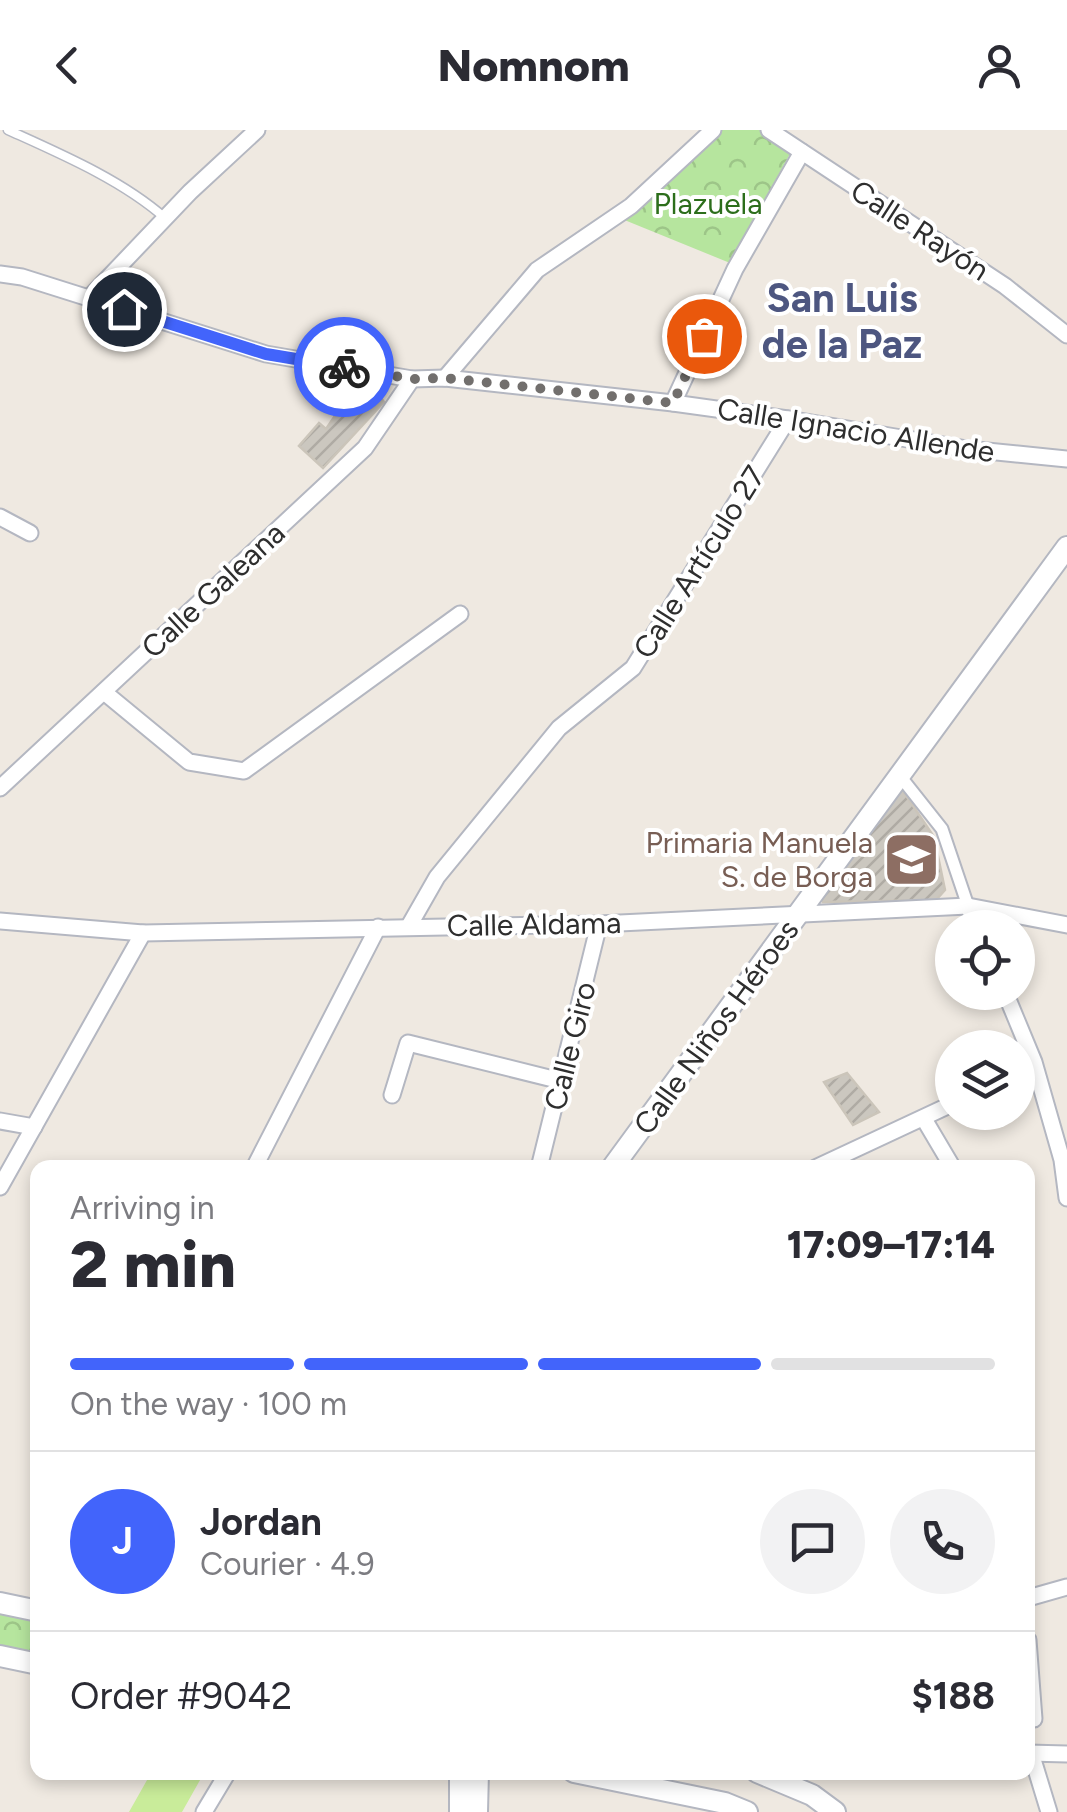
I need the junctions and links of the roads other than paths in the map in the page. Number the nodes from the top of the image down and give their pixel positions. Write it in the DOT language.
graph roads {
  1 [pos="8,130"];
  2 [pos="257,130"];
  3 [pos="714,130"];
  4 [pos="769,130"];
  5 [pos="802,152"];
  6 [pos="166,218"];
  7 [pos="0,274"];
  8 [pos="89,298"];
  9 [pos="1067,336"];
  10 [pos="445,378"];
  11 [pos="412,379"];
  12 [pos="673,403"];
  13 [pos="788,419"];
  14 [pos="1067,460"];
  15 [pos="0,517"];
  16 [pos="30,532"];
  17 [pos="1067,546"];
  18 [pos="460,614"];
  19 [pos="104,692"];
  20 [pos="900,776"];
  21 [pos="0,788"];
  22 [pos="968,906"];
  23 [pos="970,910"];
  24 [pos="799,914"];
  25 [pos="0,921"];
  26 [pos="600,924"];
  27 [pos="1067,925"];
  28 [pos="409,926"];
  29 [pos="378,927"];
  30 [pos="143,933"];
  31 [pos="1035,1066"];
  32 [pos="561,1081"];
  33 [pos="392,1095"];
  34 [pos="935,1113"];
  35 [pos="924,1119"];
  36 [pos="0,1121"];
  37 [pos="34,1126"];
  38 [pos="258,1160"];
  39 [pos="541,1160"];
  40 [pos="618,1160"];
  41 [pos="832,1160"];
  42 [pos="948,1160"];
  43 [pos="0,1187"];
  44 [pos="1067,1198"];
  45 [pos="1067,1587"];
  46 [pos="1035,1596"];
  47 [pos="0,1603"];
  48 [pos="30,1609"];
  49 [pos="0,1656"];
  50 [pos="30,1662"];
  51 [pos="1035,1753"];
  52 [pos="1067,1754"];
  53 [pos="1035,1771"];
  54 [pos="223,1780"];
  55 [pos="460,1780"];
  56 [pos="478,1780"];
  57 [pos="613,1780"];
  58 [pos="775,1780"];
  59 [pos="204,1812"];
  60 [pos="460,1812"];
  61 [pos="477,1812"];
  62 [pos="746,1812"];
  63 [pos="835,1812"];
  64 [pos="1049,1812"];
  1 -- 6 [label="lane"];
  2 -- 6 [label="street"];
  3 -- 10 [label="street"];
  4 -- 5 [label="street, Calle Rayón"];
  5 -- 9 [label="street, Calle Rayón"];
  5 -- 12 [label="street"];
  6 -- 8 [label="street"];
  7 -- 8 [label="street, Calle Ignacio Allende"];
  8 -- 11 [label="street, Calle Ignacio Allende"];
  10 -- 11 [label="street, Calle Ignacio Allende"];
  10 -- 12 [label="street, Calle Ignacio Allende"];
  11 -- 19 [label="street, Calle Galeana"];
  12 -- 13 [label="street, Calle Ignacio Allende"];
  13 -- 14 [label="street, Calle Ignacio Allende"];
  13 -- 28 [label="street, Calle Artículo 27"];
  15 -- 16 [label="street"];
  17 -- 20 [label="street, Calle Niños Héroes"];
  18 -- 19 [label="street"];
  19 -- 21 [label="street, Calle Galeana"];
  20 -- 22 [label="street"];
  20 -- 24 [label="street, Calle Niños Héroes"];
  22 -- 23 [label="street"];
  22 -- 24 [label="street, Calle Aldama"];
  22 -- 27 [label="street, Calle Aldama"];
  24 -- 26 [label="street, Calle Aldama"];
  24 -- 40 [label="street, Calle Niños Héroes"];
  25 -- 30 [label="street, Calle Aldama"];
  26 -- 28 [label="street, Calle Aldama"];
  26 -- 32 [label="street, Calle Giro"];
  28 -- 29 [label="street, Calle Aldama"];
  29 -- 30 [label="street, Calle Aldama"];
  29 -- 38 [label="street"];
  30 -- 37 [label="street"];
  31 -- 44 [label="street"];
  32 -- 33 [label="street"];
  32 -- 39 [label="street, Calle Giro"];
  34 -- 35 [label="street"];
  35 -- 41 [label="street"];
  35 -- 42 [label="street"];
  36 -- 37 [label="street"];
  37 -- 43 [label="street"];
  45 -- 46 [label="street"];
  47 -- 48 [label="street"];
  49 -- 50 [label="street"];
  51 -- 52 [label="street"];
  53 -- 64 [label="street"];
  54 -- 59 [label="street"];
  55 -- 60 [label="street"];
  56 -- 61 [label="street"];
  57 -- 62 [label="street"];
  58 -- 63 [label="street"];
}
